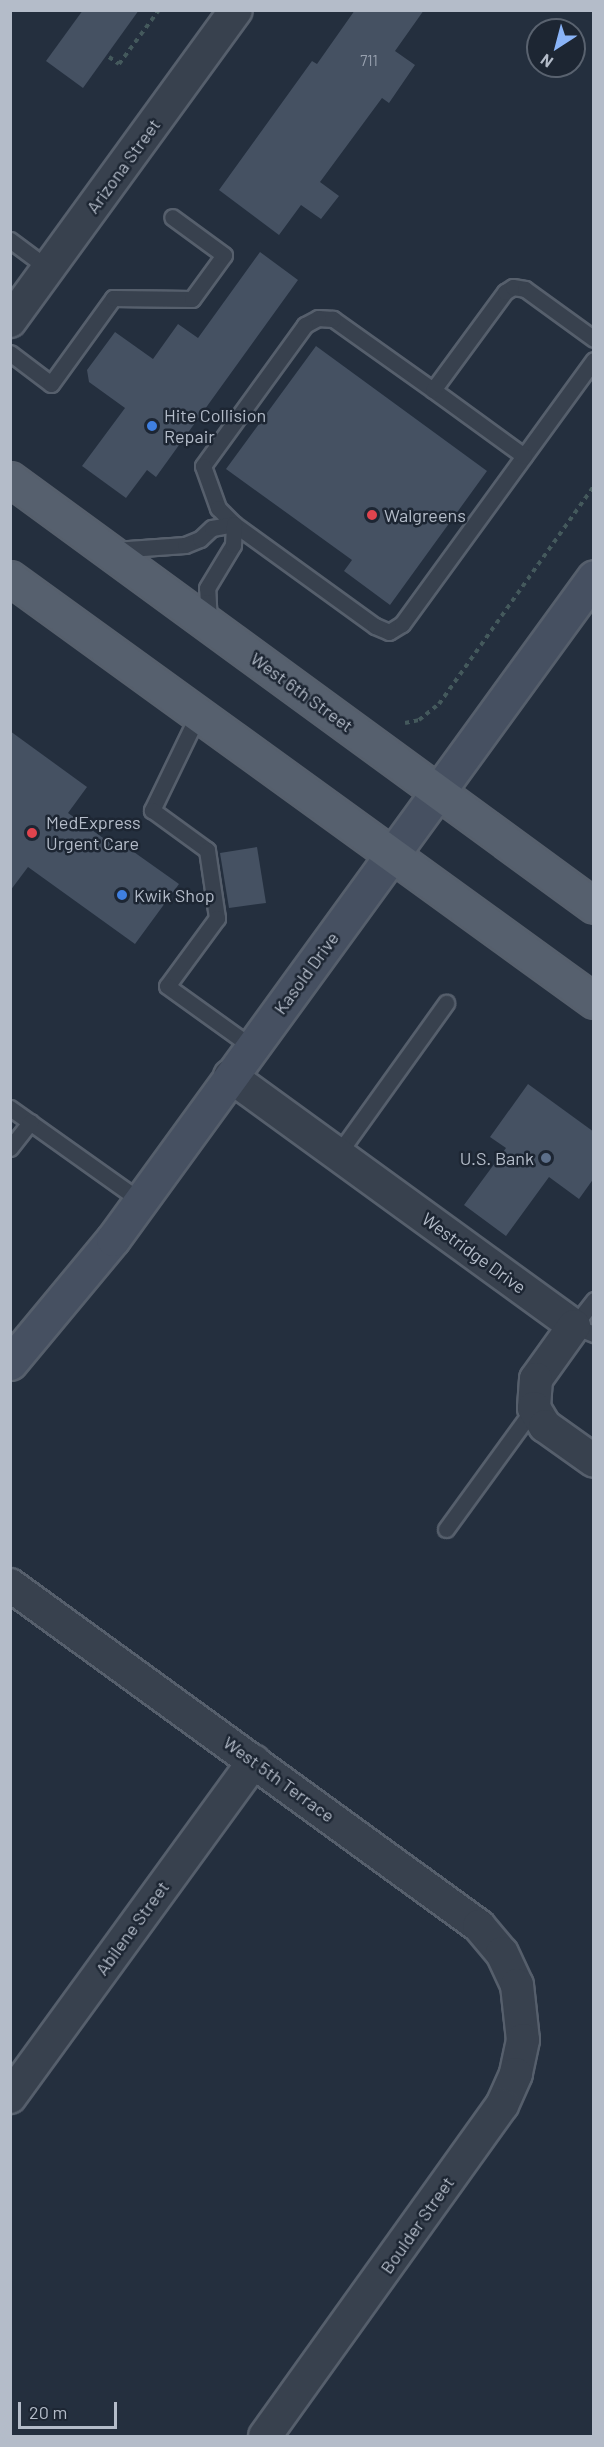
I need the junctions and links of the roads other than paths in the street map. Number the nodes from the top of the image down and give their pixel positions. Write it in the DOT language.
graph roads {
  1 [pos="236,10"];
  2 [pos="172,217"];
  3 [pos="10,240"];
  4 [pos="49,269"];
  5 [pos="10,321"];
  6 [pos="594,339"];
  7 [pos="10,353"];
  8 [pos="594,360"];
  9 [pos="433,390"];
  10 [pos="524,456"];
  11 [pos="10,479"];
  12 [pos="234,524"];
  13 [pos="109,550"];
  14 [pos="594,577"];
  15 [pos="10,578"];
  16 [pos="209,624"];
  17 [pos="198,715"];
  18 [pos="437,792"];
  19 [pos="392,855"];
  20 [pos="594,906"];
  21 [pos="594,1001"];
  22 [pos="446,1003"];
  23 [pos="252,1047"];
  24 [pos="231,1076"];
  25 [pos="10,1108"];
  26 [pos="30,1122"];
  27 [pos="10,1148"];
  28 [pos="338,1154"];
  29 [pos="141,1201"];
  30 [pos="594,1300"];
  31 [pos="584,1330"];
  32 [pos="10,1363"];
  33 [pos="534,1408"];
  34 [pos="594,1461"];
  35 [pos="446,1528"];
  36 [pos="10,1586"];
  37 [pos="254,1761"];
  38 [pos="519,1996"];
  39 [pos="10,2097"];
  40 [pos="265,2436"];
  1 -- 4 [label="street, Arizona Street"];
  2 -- 7 [label="lane"];
  3 -- 4 [label="lane"];
  4 -- 5 [label="street, Arizona Street"];
  6 -- 9 [label="lane"];
  8 -- 10 [label="lane"];
  9 -- 10 [label="lane"];
  9 -- 12 [label="lane"];
  10 -- 12 [label="lane"];
  11 -- 13 [label="main road, West 6th Street"];
  12 -- 13 [label="lane"];
  12 -- 16 [label="lane"];
  13 -- 16 [label="main road, West 6th Street"];
  14 -- 18 [label="main road, Kasold Drive"];
  15 -- 17 [label="main road"];
  16 -- 18 [label="main road, West 6th Street"];
  17 -- 19 [label="main road"];
  17 -- 23 [label="lane"];
  18 -- 19 [label="main road, Kasold Drive"];
  18 -- 20 [label="main road, West 6th Street"];
  19 -- 21 [label="main road"];
  19 -- 23 [label="main road, Kasold Drive"];
  22 -- 28 [label="lane"];
  23 -- 24 [label="main road, Kasold Drive"];
  24 -- 28 [label="street, Westridge Drive"];
  24 -- 29 [label="main road, Kasold Drive"];
  25 -- 26 [label="lane"];
  26 -- 27 [label="lane"];
  26 -- 29 [label="lane"];
  28 -- 31 [label="street, Westridge Drive"];
  29 -- 32 [label="main road, Kasold Drive"];
  30 -- 31 [label="lane"];
  31 -- 33 [label="street"];
  33 -- 34 [label="street"];
  33 -- 35 [label="lane"];
  36 -- 37 [label="street, West 5th Terrace"];
  37 -- 38 [label="street, West 5th Terrace"];
  37 -- 39 [label="street, Abilene Street"];
  38 -- 40 [label="street, Boulder Street"];
}
